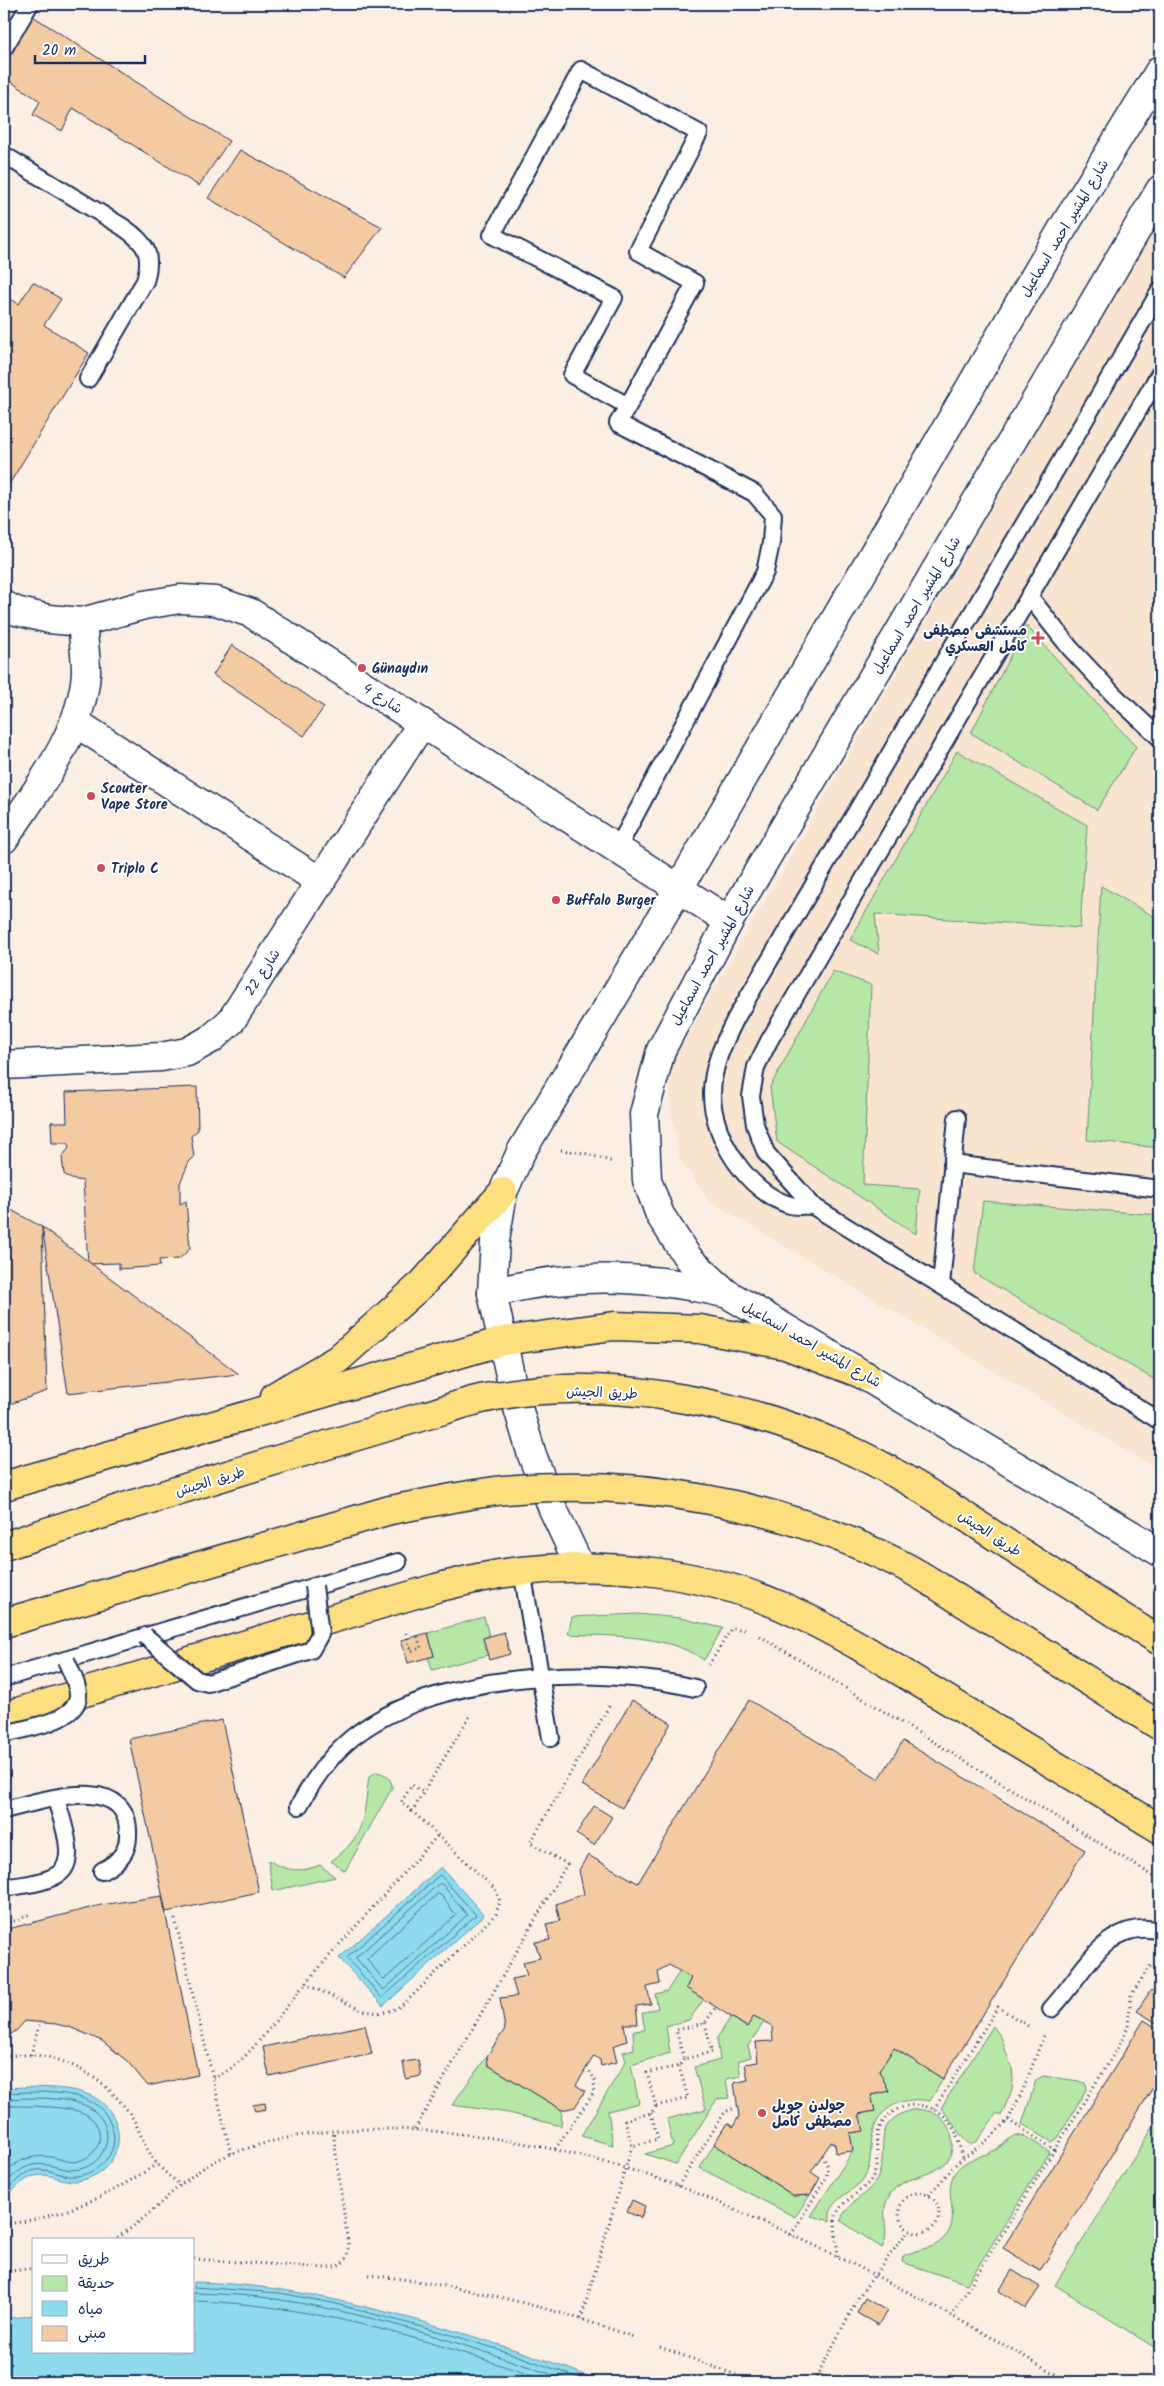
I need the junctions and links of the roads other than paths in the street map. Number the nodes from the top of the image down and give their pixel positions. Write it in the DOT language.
graph roads {
  1 [pos="30,4"];
  2 [pos="4,48"];
  3 [pos="1160,70"];
  4 [pos="4,155"];
  5 [pos="1160,190"];
  6 [pos="1160,291"];
  7 [pos="1160,374"];
  8 [pos="88,379"];
  9 [pos="628,406"];
  10 [pos="1029,596"];
  11 [pos="4,605"];
  12 [pos="82,622"];
  13 [pos="75,722"];
  14 [pos="422,723"];
  15 [pos="1160,738"];
  16 [pos="4,840"];
  17 [pos="617,849"];
  18 [pos="320,882"];
  19 [pos="679,888"];
  20 [pos="729,921"];
  21 [pos="4,1060"];
  22 [pos="4,1065"];
  23 [pos="957,1118"];
  24 [pos="952,1164"];
  25 [pos="1160,1189"];
  26 [pos="503,1192"];
  27 [pos="813,1206"];
  28 [pos="941,1285"];
  29 [pos="492,1293"];
  30 [pos="726,1293"];
  31 [pos="503,1341"];
  32 [pos="867,1376"];
  33 [pos="240,1416"];
  34 [pos="1160,1421"];
  35 [pos="4,1486"];
  36 [pos="4,1546"];
  37 [pos="1160,1552"];
  38 [pos="398,1562"];
  39 [pos="580,1567"];
  40 [pos="522,1571"];
  41 [pos="314,1586"];
  42 [pos="4,1623"];
  43 [pos="146,1636"];
  44 [pos="1160,1641"];
  45 [pos="66,1660"];
  46 [pos="4,1678"];
  47 [pos="542,1678"];
  48 [pos="694,1688"];
  49 [pos="4,1716"];
  50 [pos="1160,1726"];
  51 [pos="4,1734"];
  52 [pos="551,1738"];
  53 [pos="56,1799"];
  54 [pos="299,1806"];
  55 [pos="4,1810"];
  56 [pos="1160,1828"];
  57 [pos="102,1871"];
  58 [pos="4,1888"];
  59 [pos="1160,1931"];
  60 [pos="1057,2003"];
  1 -- 2 [label="lane"];
  3 -- 19 [label="main road, شارع المشير احمد اسماعيل"];
  4 -- 8 [label="lane"];
  5 -- 20 [label="main road, شارع المشير احمد اسماعيل"];
  6 -- 27 [label="lane"];
  7 -- 10 [label="lane"];
  9 -- 9 [label="lane"];
  9 -- 17 [label="lane"];
  10 -- 15 [label="lane"];
  10 -- 27 [label="lane"];
  11 -- 12 [label="main road, شارع 4"];
  12 -- 13 [label="main road"];
  12 -- 14 [label="main road, شارع 4"];
  13 -- 16 [label="main road"];
  13 -- 18 [label="main road"];
  14 -- 17 [label="main road, شارع 4"];
  14 -- 18 [label="main road, شارع 22"];
  17 -- 19 [label="main road, شارع 4"];
  18 -- 22 [label="main road, شارع 22"];
  19 -- 20 [label="main road, شارع 4"];
  19 -- 26 [label="main road, شارع المشير احمد اسماعيل"];
  20 -- 30 [label="main road, شارع المشير احمد اسماعيل"];
  21 -- 22 [label="main road"];
  23 -- 24 [label="lane"];
  24 -- 25 [label="lane"];
  24 -- 28 [label="lane"];
  26 -- 29 [label="main road, شارع المشير احمد اسماعيل"];
  26 -- 33 [label="highway"];
  27 -- 28 [label="lane"];
  28 -- 34 [label="lane"];
  29 -- 30 [label="main road"];
  29 -- 31 [label="main road, شارع المشير احمد اسماعيل"];
  30 -- 32 [label="main road, شارع المشير احمد اسماعيل"];
  31 -- 32 [label="highway"];
  31 -- 33 [label="highway"];
  31 -- 39 [label="main road, شارع المشير احمد اسماعيل"];
  32 -- 37 [label="main road, شارع المشير احمد اسماعيل"];
  33 -- 35 [label="highway"];
  36 -- 44 [label="highway, طريق الجيش, bridge"];
  38 -- 41 [label="lane"];
  39 -- 40 [label="highway"];
  39 -- 56 [label="highway"];
  40 -- 47 [label="lane"];
  40 -- 49 [label="highway"];
  41 -- 43 [label="lane"];
  41 -- 43 [label="lane, bridge"];
  42 -- 50 [label="highway, bridge"];
  43 -- 45 [label="lane"];
  45 -- 46 [label="lane"];
  45 -- 51 [label="lane, bridge"];
  47 -- 48 [label="lane"];
  47 -- 52 [label="lane"];
  47 -- 54 [label="lane"];
  53 -- 55 [label="lane"];
  53 -- 57 [label="lane"];
  53 -- 58 [label="lane"];
  59 -- 60 [label="lane"];
}
